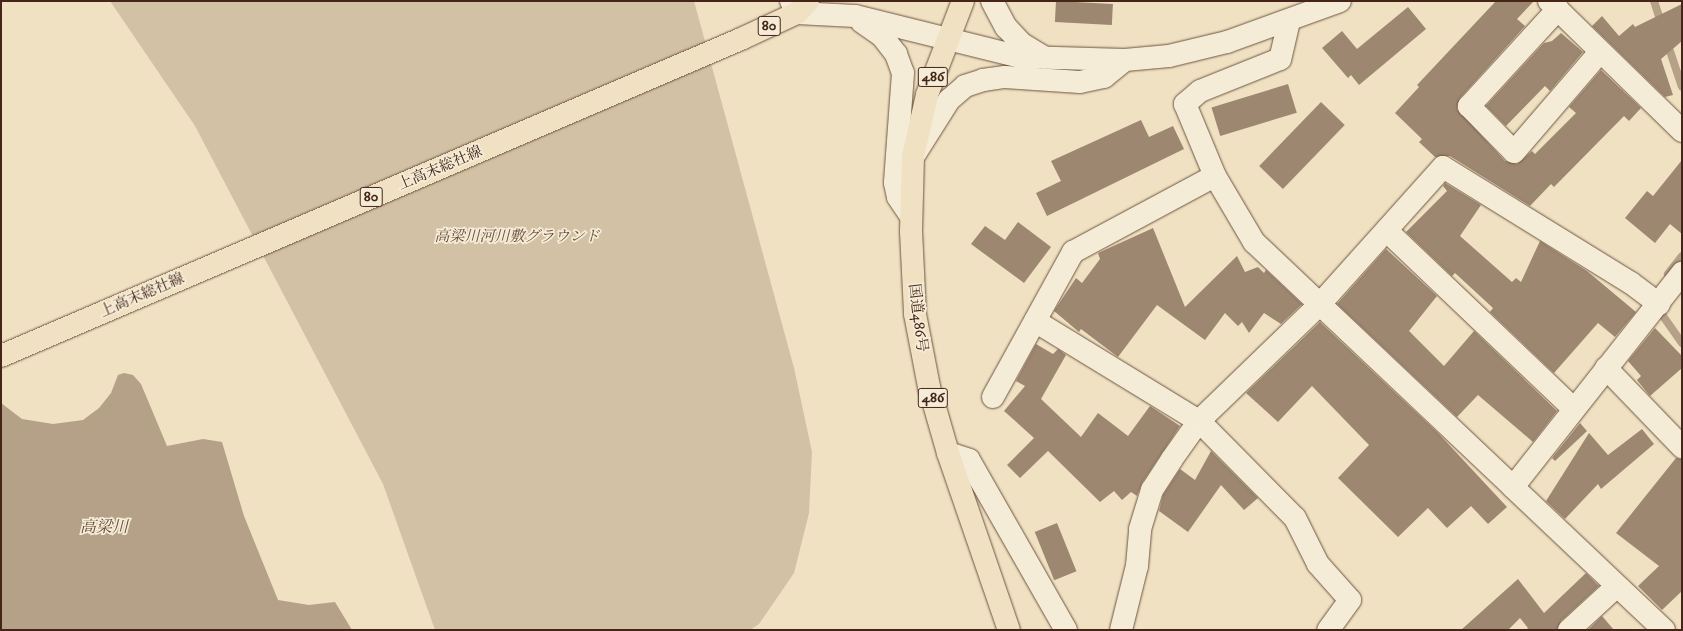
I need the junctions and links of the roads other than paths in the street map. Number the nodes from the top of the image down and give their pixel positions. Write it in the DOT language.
graph roads {
  1 [pos="963,1"];
  2 [pos="992,1"];
  3 [pos="1340,1"];
  4 [pos="799,5"];
  5 [pos="1553,5"];
  6 [pos="855,16"];
  7 [pos="1289,21"];
  8 [pos="946,40"];
  9 [pos="1600,52"];
  10 [pos="1049,60"];
  11 [pos="1125,60"];
  12 [pos="1682,131"];
  13 [pos="913,156"];
  14 [pos="1216,176"];
  15 [pos="911,216"];
  16 [pos="1387,231"];
  17 [pos="1682,273"];
  18 [pos="1656,303"];
  19 [pos="1320,304"];
  20 [pos="1035,321"];
  21 [pos="1,356"];
  22 [pos="1606,368"];
  23 [pos="993,397"];
  24 [pos="1574,409"];
  25 [pos="1199,421"];
  26 [pos="1682,447"];
  27 [pos="948,453"];
  28 [pos="1513,488"];
  29 [pos="1616,586"];
  30 [pos="1009,630"];
  31 [pos="1066,630"];
  32 [pos="1121,630"];
  33 [pos="1328,630"];
  34 [pos="1569,630"];
  35 [pos="1664,630"];
  1 -- 8 [label="main road, 国道486号 / 486"];
  2 -- 10 [label="street"];
  3 -- 7 [label="street"];
  4 -- 6 [label="street"];
  4 -- 21 [label="main road, 上高末総社線 / 80"];
  5 -- 9 [label="street"];
  5 -- 9 [label="street"];
  6 -- 8 [label="street"];
  6 -- 15 [label="street"];
  7 -- 11 [label="street"];
  7 -- 14 [label="street"];
  8 -- 10 [label="street"];
  8 -- 13 [label="main road, 国道486号 / 486"];
  9 -- 12 [label="street"];
  10 -- 11 [label="street"];
  11 -- 13 [label="street"];
  13 -- 15 [label="main road, 国道486号 / 486"];
  14 -- 19 [label="street"];
  14 -- 20 [label="street"];
  15 -- 27 [label="main road, 国道486号 / 486"];
  16 -- 18 [label="street"];
  16 -- 19 [label="street"];
  16 -- 24 [label="street"];
  17 -- 18 [label="street"];
  18 -- 22 [label="street"];
  19 -- 25 [label="street"];
  19 -- 28 [label="street"];
  20 -- 23 [label="street"];
  20 -- 25 [label="street"];
  22 -- 24 [label="street"];
  22 -- 26 [label="street"];
  24 -- 28 [label="street"];
  25 -- 32 [label="street"];
  25 -- 33 [label="street"];
  27 -- 30 [label="main road, 国道486号 / 486"];
  27 -- 31 [label="street"];
  28 -- 29 [label="street"];
  29 -- 34 [label="street"];
  29 -- 35 [label="street"];
}
